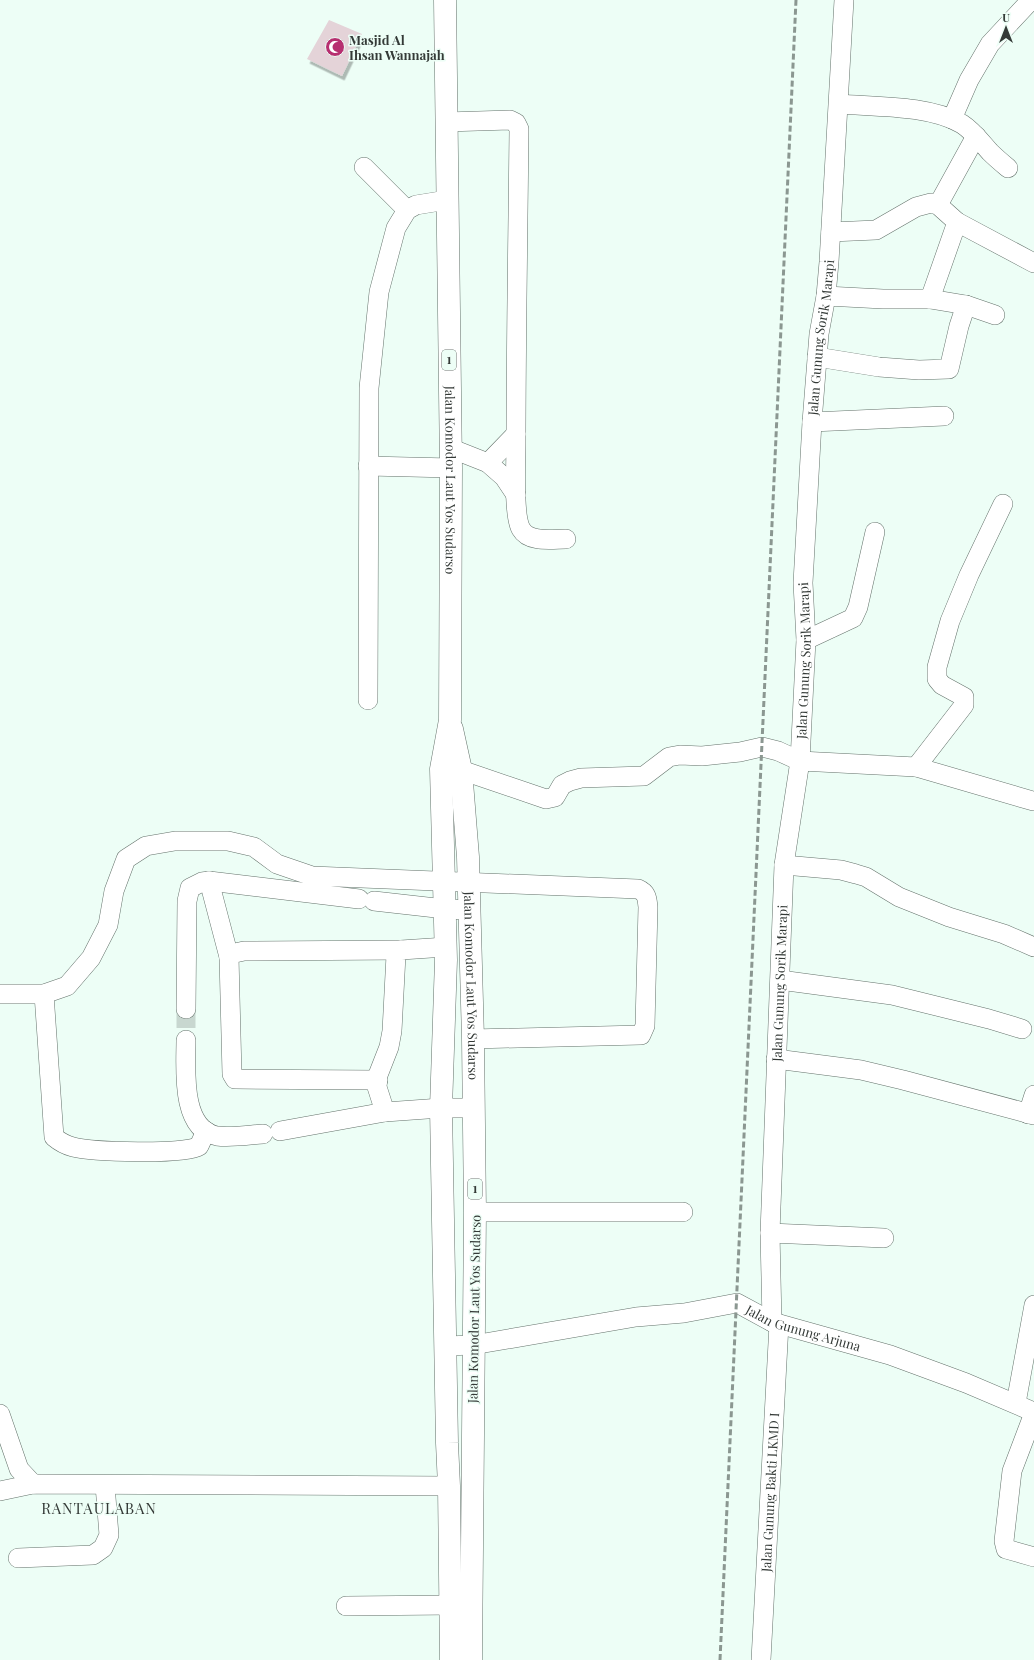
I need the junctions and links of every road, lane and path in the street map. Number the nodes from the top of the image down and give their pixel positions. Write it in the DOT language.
graph roads {
  1 [pos="445,0"];
  2 [pos="844,0"];
  3 [pos="1029,2"];
  4 [pos="839,104"];
  5 [pos="952,120"];
  6 [pos="446,122"];
  7 [pos="976,136"];
  8 [pos="364,167"];
  9 [pos="1008,168"];
  10 [pos="447,200"];
  11 [pos="938,205"];
  12 [pos="407,210"];
  13 [pos="957,222"];
  14 [pos="830,232"];
  15 [pos="1034,264"];
  16 [pos="826,296"];
  17 [pos="930,300"];
  18 [pos="966,305"];
  19 [pos="995,315"];
  20 [pos="817,357"];
  21 [pos="944,416"];
  22 [pos="812,422"];
  23 [pos="516,434"];
  24 [pos="451,458"];
  25 [pos="488,463"];
  26 [pos="368,466"];
  27 [pos="516,495"];
  28 [pos="1003,504"];
  29 [pos="875,532"];
  30 [pos="566,539"];
  31 [pos="806,640"];
  32 [pos="368,700"];
  33 [pos="800,761"];
  34 [pos="916,767"];
  35 [pos="451,770"];
  36 [pos="1033,801"];
  37 [pos="784,865"];
  38 [pos="209,881"];
  39 [pos="469,881"];
  40 [pos="444,882"];
  41 [pos="444,909"];
  42 [pos="470,910"];
  43 [pos="446,947"];
  44 [pos="1034,947"];
  45 [pos="401,950"];
  46 [pos="229,956"];
  47 [pos="780,980"];
  48 [pos="0,994"];
  49 [pos="44,994"];
  50 [pos="186,1009"];
  51 [pos="1022,1029"];
  52 [pos="473,1039"];
  53 [pos="186,1040"];
  54 [pos="776,1059"];
  55 [pos="378,1080"];
  56 [pos="1034,1094"];
  57 [pos="441,1108"];
  58 [pos="474,1108"];
  59 [pos="386,1112"];
  60 [pos="1031,1115"];
  61 [pos="206,1131"];
  62 [pos="475,1212"];
  63 [pos="683,1212"];
  64 [pos="770,1233"];
  65 [pos="884,1238"];
  66 [pos="1034,1305"];
  67 [pos="775,1323"];
  68 [pos="473,1345"];
  69 [pos="446,1346"];
  70 [pos="1016,1403"];
  71 [pos="1034,1412"];
  72 [pos="0,1414"];
  73 [pos="33,1484"];
  74 [pos="105,1485"];
  75 [pos="449,1486"];
  76 [pos="0,1491"];
  77 [pos="1034,1557"];
  78 [pos="18,1558"];
  79 [pos="451,1605"];
  80 [pos="346,1606"];
  81 [pos="451,1660"];
  82 [pos="471,1660"];
  83 [pos="762,1660"];
  1 -- 6 [label="highway, Jalan Komodor Laut Yos Sudarso / 1"];
  2 -- 4 [label="street, Jalan Gunung Sorik Marapi"];
  3 -- 5 [label="street"];
  4 -- 5 [label="street"];
  4 -- 14 [label="street, Jalan Gunung Sorik Marapi"];
  5 -- 7 [label="street"];
  6 -- 10 [label="highway, Jalan Komodor Laut Yos Sudarso / 1"];
  6 -- 23 [label="street"];
  7 -- 9 [label="street"];
  7 -- 11 [label="street"];
  8 -- 12 [label="street"];
  10 -- 12 [label="street"];
  10 -- 24 [label="highway, Jalan Komodor Laut Yos Sudarso / 1"];
  11 -- 13 [label="street"];
  11 -- 14 [label="street"];
  12 -- 26 [label="street"];
  13 -- 15 [label="street"];
  13 -- 17 [label="street"];
  14 -- 16 [label="street, Jalan Gunung Sorik Marapi"];
  16 -- 17 [label="street"];
  16 -- 20 [label="street, Jalan Gunung Sorik Marapi"];
  17 -- 18 [label="street"];
  18 -- 19 [label="street"];
  18 -- 20 [label="street"];
  20 -- 22 [label="street, Jalan Gunung Sorik Marapi"];
  21 -- 22 [label="street"];
  22 -- 31 [label="street, Jalan Gunung Sorik Marapi"];
  23 -- 25 [label="street"];
  23 -- 27 [label="street"];
  24 -- 25 [label="street"];
  24 -- 26 [label="street"];
  24 -- 35 [label="highway, Jalan Komodor Laut Yos Sudarso / 1"];
  25 -- 27 [label="street"];
  26 -- 32 [label="street"];
  27 -- 30 [label="street"];
  28 -- 34 [label="street"];
  29 -- 31 [label="street"];
  31 -- 33 [label="street, Jalan Gunung Sorik Marapi"];
  33 -- 34 [label="street"];
  33 -- 35 [label="street"];
  33 -- 37 [label="street, Jalan Gunung Sorik Marapi"];
  34 -- 36 [label="street"];
  35 -- 39 [label="highway, Jalan Komodor Laut Yos Sudarso / 1"];
  35 -- 40 [label="highway, Jalan Komodor Laut Yos Sudarso / 1"];
  37 -- 44 [label="street"];
  37 -- 47 [label="street, Jalan Gunung Sorik Marapi"];
  38 -- 41 [label="street"];
  38 -- 46 [label="street"];
  38 -- 50 [label="street"];
  39 -- 40 [label="street"];
  39 -- 42 [label="highway, Jalan Komodor Laut Yos Sudarso / 1"];
  39 -- 52 [label="street"];
  40 -- 41 [label="highway, Jalan Komodor Laut Yos Sudarso / 1"];
  40 -- 49 [label="street"];
  41 -- 42 [label="street"];
  41 -- 43 [label="highway, Jalan Komodor Laut Yos Sudarso / 1"];
  42 -- 52 [label="highway, Jalan Komodor Laut Yos Sudarso / 1"];
  43 -- 45 [label="street"];
  43 -- 57 [label="highway, Jalan Komodor Laut Yos Sudarso / 1"];
  45 -- 46 [label="street"];
  45 -- 55 [label="street"];
  46 -- 55 [label="street"];
  47 -- 51 [label="street"];
  47 -- 54 [label="street, Jalan Gunung Sorik Marapi"];
  48 -- 49 [label="street"];
  49 -- 61 [label="street"];
  52 -- 58 [label="highway, Jalan Komodor Laut Yos Sudarso / 1"];
  53 -- 61 [label="street"];
  54 -- 60 [label="street"];
  54 -- 64 [label="street, Jalan Gunung Sorik Marapi"];
  55 -- 59 [label="street"];
  56 -- 60 [label="street"];
  57 -- 58 [label="street"];
  57 -- 59 [label="street"];
  57 -- 69 [label="highway, Jalan Komodor Laut Yos Sudarso / 1"];
  58 -- 62 [label="highway, Jalan Komodor Laut Yos Sudarso / 1"];
  59 -- 61 [label="street"];
  62 -- 63 [label="street"];
  62 -- 68 [label="highway, Jalan Komodor Laut Yos Sudarso / 1"];
  64 -- 65 [label="street"];
  64 -- 67 [label="street, Jalan Gunung Sorik Marapi"];
  66 -- 70 [label="street"];
  67 -- 68 [label="street, Jalan Gunung Arjuna"];
  67 -- 70 [label="street, Jalan Gunung Arjuna"];
  67 -- 83 [label="street, Jalan Gunung Bakti LKMD I"];
  68 -- 69 [label="street, Jalan Gunung Arjuna"];
  68 -- 82 [label="highway, Jalan Komodor Laut Yos Sudarso / 1"];
  69 -- 75 [label="highway, Jalan Komodor Laut Yos Sudarso / 1"];
  70 -- 71 [label="street, Jalan Gunung Arjuna"];
  71 -- 77 [label="street"];
  72 -- 73 [label="street"];
  73 -- 74 [label="street"];
  73 -- 76 [label="street"];
  74 -- 75 [label="street"];
  74 -- 78 [label="street"];
  75 -- 79 [label="highway, Jalan Komodor Laut Yos Sudarso / 1"];
  79 -- 80 [label="street"];
  79 -- 81 [label="highway, Jalan Komodor Laut Yos Sudarso / 1"];
}
